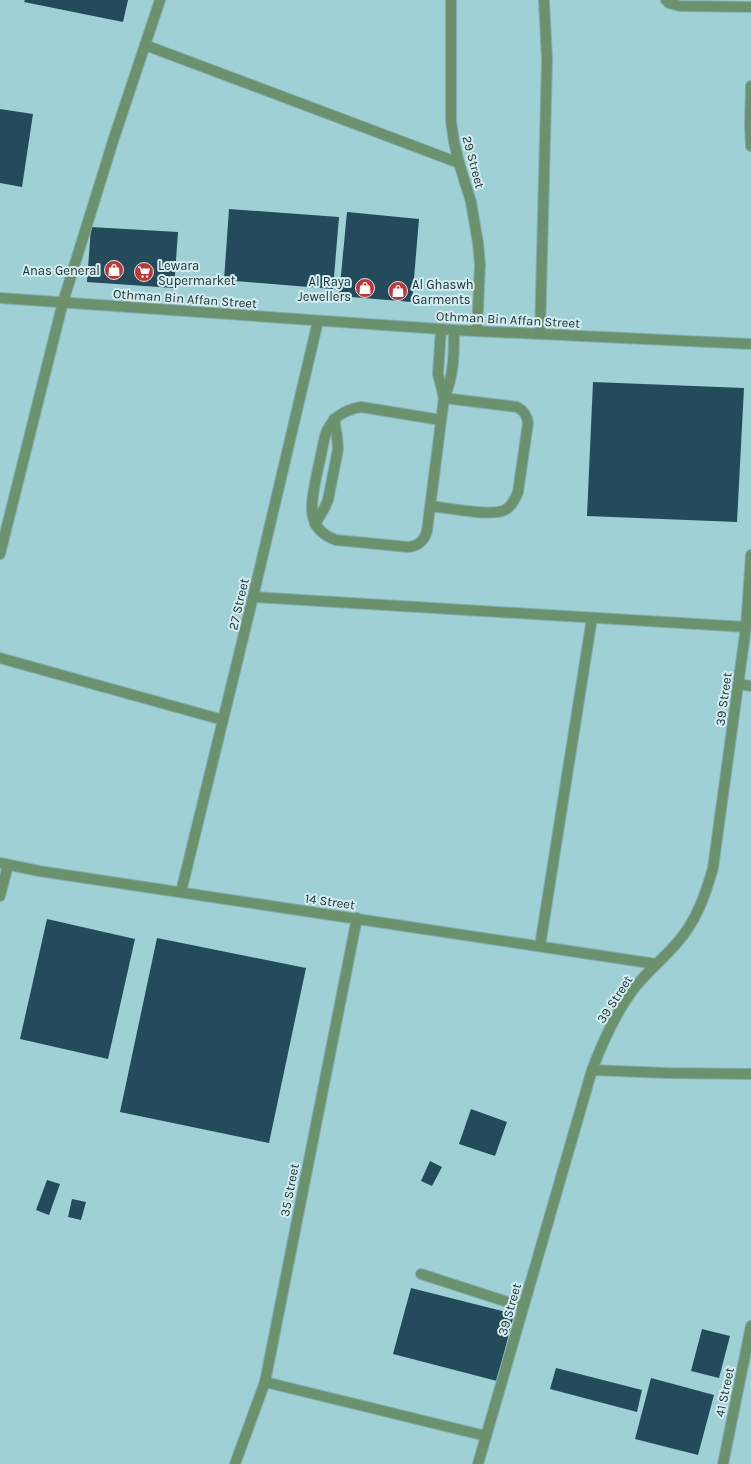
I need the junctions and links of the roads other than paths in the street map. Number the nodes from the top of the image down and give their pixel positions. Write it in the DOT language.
graph roads {
  1 [pos="160,0"];
  2 [pos="451,0"];
  3 [pos="544,0"];
  4 [pos="666,0"];
  5 [pos="751,7"];
  6 [pos="145,45"];
  7 [pos="751,86"];
  8 [pos="750,124"];
  9 [pos="751,146"];
  10 [pos="459,163"];
  11 [pos="0,298"];
  12 [pos="63,302"];
  13 [pos="318,321"];
  14 [pos="440,329"];
  15 [pos="454,330"];
  16 [pos="477,331"];
  17 [pos="540,334"];
  18 [pos="751,344"];
  19 [pos="444,398"];
  20 [pos="334,420"];
  21 [pos="441,420"];
  22 [pos="431,506"];
  23 [pos="315,524"];
  24 [pos="0,554"];
  25 [pos="751,555"];
  26 [pos="253,597"];
  27 [pos="592,618"];
  28 [pos="746,627"];
  29 [pos="0,658"];
  30 [pos="738,684"];
  31 [pos="751,686"];
  32 [pos="223,720"];
  33 [pos="4,864"];
  34 [pos="181,892"];
  35 [pos="0,896"];
  36 [pos="356,918"];
  37 [pos="540,946"];
  38 [pos="656,964"];
  39 [pos="592,1070"];
  40 [pos="751,1074"];
  41 [pos="421,1274"];
  42 [pos="523,1307"];
  43 [pos="751,1326"];
  44 [pos="265,1382"];
  45 [pos="486,1436"];
  46 [pos="236,1464"];
  47 [pos="478,1464"];
  48 [pos="723,1464"];
  1 -- 6 [label="street"];
  2 -- 10 [label="street, 29 Street"];
  3 -- 17 [label="street"];
  4 -- 5 [label="street"];
  6 -- 10 [label="street"];
  6 -- 12 [label="street"];
  7 -- 8 [label="street"];
  8 -- 9 [label="street"];
  10 -- 16 [label="street, 29 Street"];
  11 -- 12 [label="street, Othman Bin Affan Street"];
  12 -- 13 [label="street, Othman Bin Affan Street"];
  12 -- 24 [label="street"];
  13 -- 14 [label="street, Othman Bin Affan Street"];
  13 -- 26 [label="street, 27 Street"];
  14 -- 15 [label="street, Othman Bin Affan Street"];
  14 -- 19 [label="street"];
  15 -- 16 [label="street, Othman Bin Affan Street"];
  15 -- 19 [label="street"];
  16 -- 17 [label="street, Othman Bin Affan Street"];
  17 -- 18 [label="street, Othman Bin Affan Street"];
  19 -- 21 [label="street"];
  19 -- 22 [label="street"];
  20 -- 21 [label="street"];
  20 -- 23 [label="street"];
  20 -- 23 [label="street"];
  21 -- 22 [label="street"];
  22 -- 23 [label="street"];
  25 -- 28 [label="street, 39 Street"];
  26 -- 27 [label="street"];
  26 -- 32 [label="street, 27 Street"];
  27 -- 28 [label="street"];
  27 -- 37 [label="street"];
  28 -- 30 [label="street, 39 Street"];
  29 -- 32 [label="street"];
  30 -- 31 [label="street"];
  30 -- 38 [label="street, 39 Street"];
  32 -- 34 [label="street, 27 Street"];
  33 -- 34 [label="street, 14 Street"];
  33 -- 35 [label="street"];
  34 -- 36 [label="street, 14 Street"];
  36 -- 37 [label="street, 14 Street"];
  36 -- 44 [label="street, 35 Street"];
  37 -- 38 [label="street, 14 Street"];
  38 -- 39 [label="street, 39 Street"];
  39 -- 40 [label="street"];
  39 -- 42 [label="street, 39 Street"];
  41 -- 42 [label="street"];
  42 -- 45 [label="street, 39 Street"];
  43 -- 48 [label="street, 41 Street"];
  44 -- 45 [label="street"];
  44 -- 46 [label="street, 35 Street"];
  45 -- 47 [label="street, 39 Street"];
}
